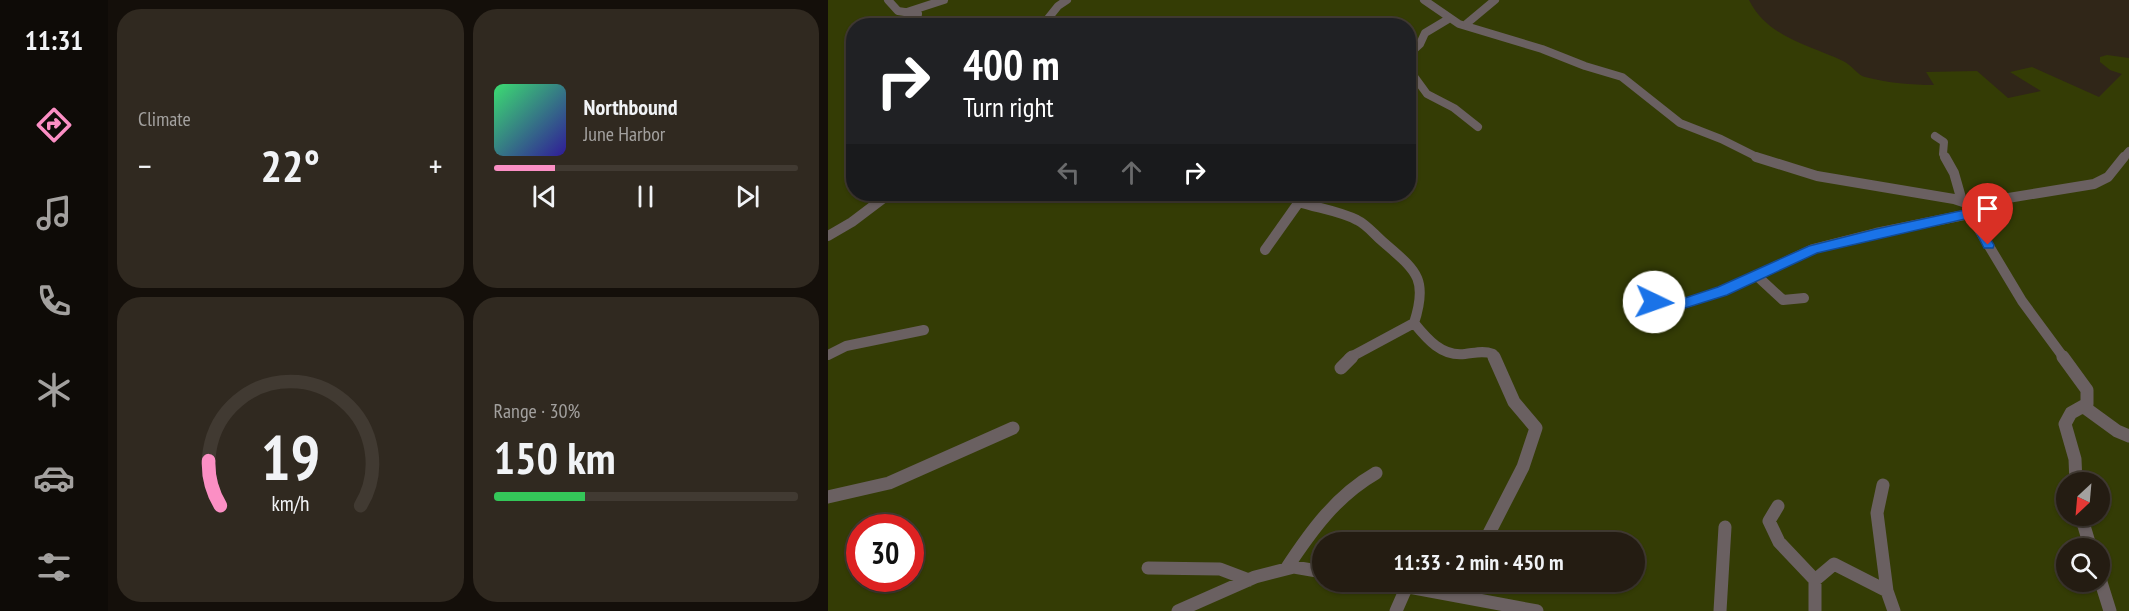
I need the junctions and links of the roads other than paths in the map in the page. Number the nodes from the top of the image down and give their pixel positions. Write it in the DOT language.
graph roads {
  1 [pos="888,0"];
  2 [pos="944,0"];
  3 [pos="1067,0"];
  4 [pos="1424,0"];
  5 [pos="1495,0"];
  6 [pos="906,12"];
  7 [pos="917,18"];
  8 [pos="1047,18"];
  9 [pos="1450,18"];
  10 [pos="1464,25"];
  11 [pos="1416,48"];
  12 [pos="1416,79"];
  13 [pos="1478,127"];
  14 [pos="1935,136"];
  15 [pos="2129,151"];
  16 [pos="878,201"];
  17 [pos="1962,201"];
  18 [pos="1975,209"];
  19 [pos="828,236"];
  20 [pos="1264,250"];
  21 [pos="1756,275"];
  22 [pos="1804,298"];
  23 [pos="1654,302"];
  24 [pos="1414,323"];
  25 [pos="924,330"];
  26 [pos="828,355"];
  27 [pos="1341,368"];
  28 [pos="2084,407"];
  29 [pos="1014,428"];
  30 [pos="2129,436"];
  31 [pos="2076,472"];
  32 [pos="1376,473"];
  33 [pos="1883,485"];
  34 [pos="828,497"];
  35 [pos="1778,506"];
  36 [pos="1725,527"];
  37 [pos="1490,532"];
  38 [pos="1148,568"];
  39 [pos="1286,569"];
  40 [pos="1312,570"];
  41 [pos="1249,580"];
  42 [pos="1815,580"];
  43 [pos="1887,591"];
  44 [pos="1404,592"];
  45 [pos="1439,592"];
  46 [pos="1462,592"];
  47 [pos="2104,592"];
  48 [pos="1460,596"];
  49 [pos="1182,610"];
  50 [pos="1396,611"];
  51 [pos="1537,611"];
  52 [pos="1720,611"];
  53 [pos="1815,611"];
  54 [pos="1894,611"];
  55 [pos="2110,611"];
  1 -- 6 [label="street"];
  2 -- 6 [label="street"];
  3 -- 8 [label="street"];
  4 -- 9 [label="street"];
  5 -- 10 [label="street"];
  6 -- 7 [label="street"];
  9 -- 10 [label="street"];
  9 -- 11 [label="street"];
  10 -- 17 [label="street"];
  12 -- 13 [label="street"];
  14 -- 17 [label="street"];
  15 -- 18 [label="street"];
  16 -- 19 [label="street"];
  17 -- 18 [label="street"];
  18 -- 21 [label="street"];
  18 -- 28 [label="street"];
  20 -- 24 [label="street"];
  21 -- 22 [label="street"];
  21 -- 23 [label="street"];
  24 -- 27 [label="street"];
  24 -- 37 [label="street"];
  25 -- 26 [label="street"];
  28 -- 30 [label="street"];
  28 -- 31 [label="street"];
  29 -- 34 [label="street"];
  32 -- 39 [label="street"];
  33 -- 43 [label="street"];
  35 -- 42 [label="street"];
  36 -- 52 [label="street"];
  38 -- 41 [label="street"];
  39 -- 40 [label="street"];
  39 -- 41 [label="street"];
  41 -- 49 [label="street"];
  42 -- 43 [label="street"];
  42 -- 53 [label="street"];
  43 -- 54 [label="street"];
  44 -- 50 [label="street"];
  45 -- 48 [label="street"];
  46 -- 48 [label="street"];
  47 -- 55 [label="street"];
  48 -- 51 [label="street"];
}
